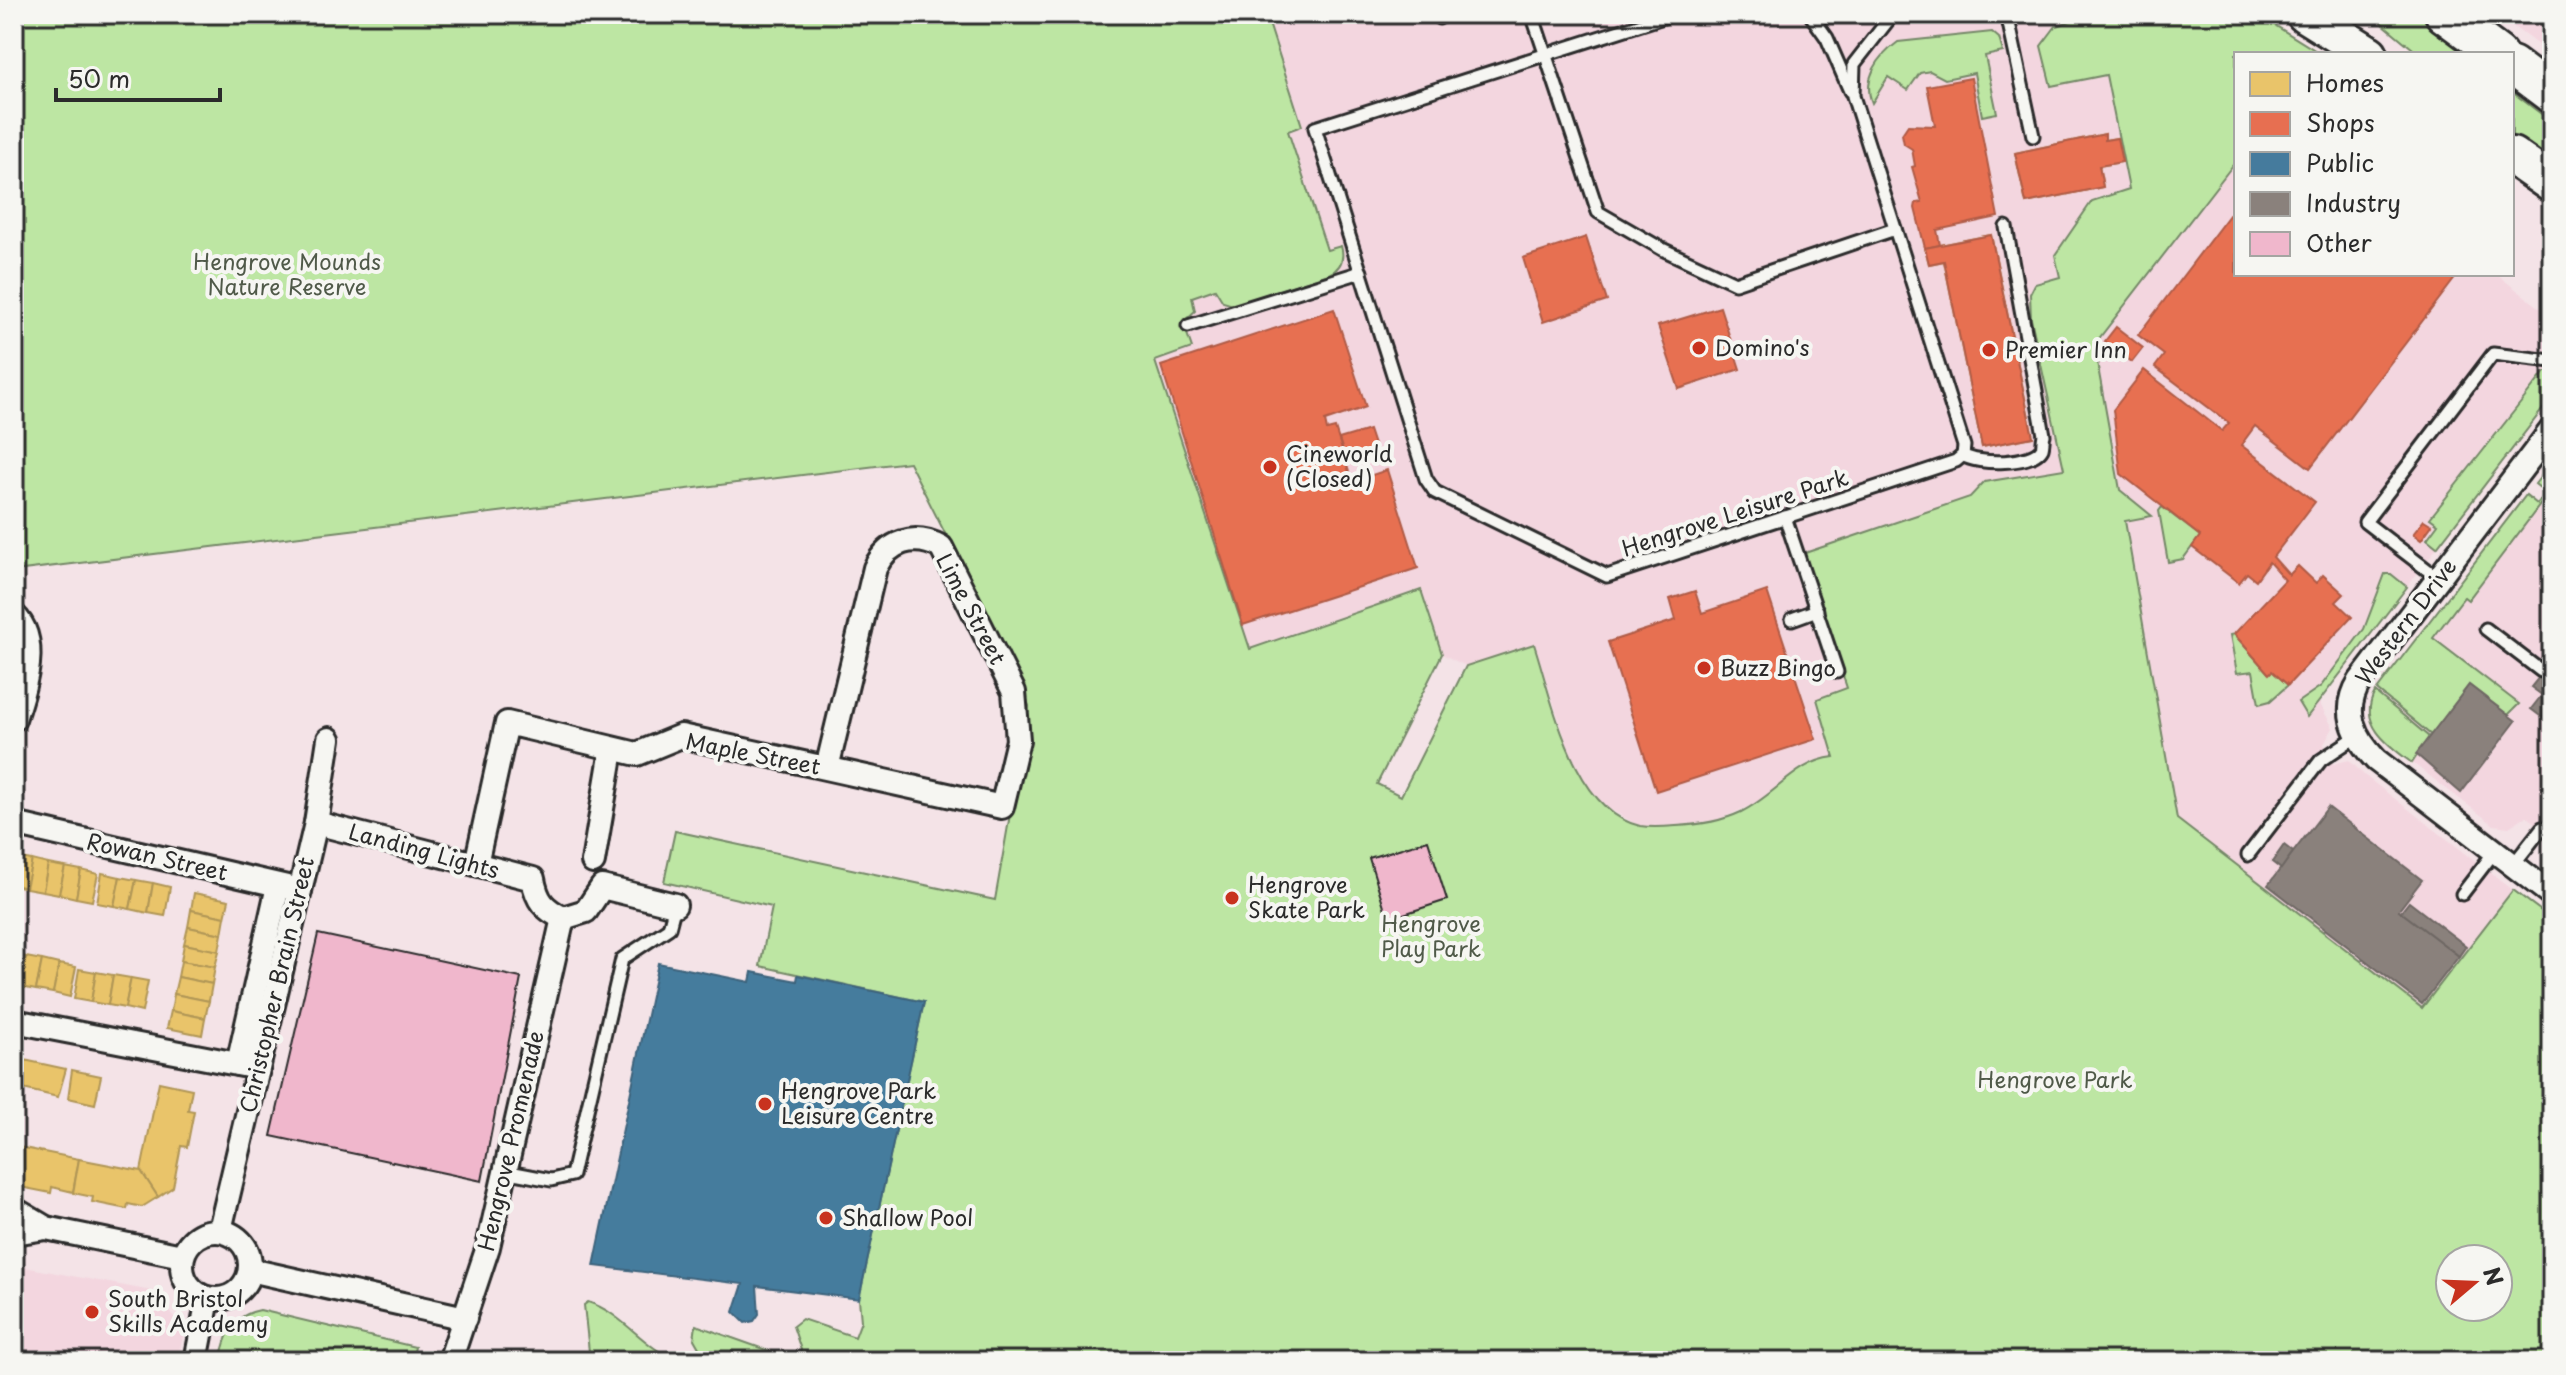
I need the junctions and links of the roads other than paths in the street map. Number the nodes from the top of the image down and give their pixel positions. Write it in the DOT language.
graph roads {
  1 [pos="1532,14"];
  2 [pos="1673,14"];
  3 [pos="1810,14"];
  4 [pos="1893,14"];
  5 [pos="2007,14"];
  6 [pos="2305,14"];
  7 [pos="2348,14"];
  8 [pos="2444,14"];
  9 [pos="2366,52"];
  10 [pos="2375,52"];
  11 [pos="2495,52"];
  12 [pos="1545,53"];
  13 [pos="2514,66"];
  14 [pos="2552,95"];
  15 [pos="1853,96"];
  16 [pos="2033,136"];
  17 [pos="2514,157"];
  18 [pos="2552,184"];
  19 [pos="2006,227"];
  20 [pos="1895,229"];
  21 [pos="1361,272"];
  22 [pos="1188,326"];
  23 [pos="2552,361"];
  24 [pos="2552,429"];
  25 [pos="1963,455"];
  26 [pos="1785,517"];
  27 [pos="2438,578"];
  28 [pos="1817,610"];
  29 [pos="14,615"];
  30 [pos="1792,619"];
  31 [pos="2486,629"];
  32 [pos="2552,657"];
  33 [pos="1837,672"];
  34 [pos="14,719"];
  35 [pos="2357,736"];
  36 [pos="329,739"];
  37 [pos="612,750"];
  38 [pos="827,768"];
  39 [pos="1002,807"];
  40 [pos="316,823"];
  41 [pos="14,824"];
  42 [pos="2542,828"];
  43 [pos="2495,851"];
  44 [pos="2248,855"];
  45 [pos="593,862"];
  46 [pos="476,864"];
  47 [pos="2513,865"];
  48 [pos="300,890"];
  49 [pos="2462,894"];
  50 [pos="276,895"];
  51 [pos="2552,895"];
  52 [pos="675,905"];
  53 [pos="563,918"];
  54 [pos="14,1021"];
  55 [pos="248,1066"];
  56 [pos="504,1171"];
  57 [pos="14,1209"];
  58 [pos="46,1228"];
  59 [pos="220,1230"];
  60 [pos="14,1233"];
  61 [pos="182,1256"];
  62 [pos="250,1270"];
  63 [pos="208,1299"];
  64 [pos="465,1318"];
  65 [pos="196,1361"];
  66 [pos="450,1361"];
  1 -- 12 [label="lane"];
  2 -- 12 [label="lane, Hengrove Leisure Park"];
  3 -- 15 [label="lane"];
  4 -- 15 [label="lane"];
  5 -- 16 [label="lane"];
  6 -- 9 [label="highway"];
  7 -- 10 [label="highway"];
  8 -- 11 [label="highway"];
  12 -- 20 [label="lane"];
  12 -- 21 [label="lane, Hengrove Leisure Park"];
  13 -- 14 [label="highway"];
  15 -- 20 [label="lane"];
  17 -- 18 [label="highway"];
  19 -- 25 [label="lane"];
  20 -- 25 [label="lane"];
  21 -- 22 [label="lane"];
  21 -- 26 [label="lane, Hengrove Leisure Park"];
  23 -- 27 [label="lane"];
  24 -- 27 [label="street, Western Drive"];
  25 -- 26 [label="lane, Hengrove Leisure Park"];
  26 -- 28 [label="lane"];
  27 -- 35 [label="street, Western Drive"];
  28 -- 30 [label="lane"];
  28 -- 33 [label="lane"];
  29 -- 34 [label="street"];
  31 -- 32 [label="lane"];
  35 -- 43 [label="street"];
  35 -- 44 [label="lane"];
  36 -- 40 [label="street, Christopher Brain Street"];
  37 -- 38 [label="street, Maple Street"];
  37 -- 45 [label="street"];
  37 -- 46 [label="street, Maple Street"];
  38 -- 39 [label="street, Maple Street"];
  38 -- 39 [label="street, Lime Street"];
  40 -- 46 [label="street, Landing Lights"];
  40 -- 48 [label="street, Christopher Brain Street"];
  41 -- 48 [label="street, Rowan Street"];
  42 -- 47 [label="lane"];
  43 -- 47 [label="street"];
  43 -- 49 [label="lane"];
  46 -- 53 [label="street, Landing Lights"];
  47 -- 51 [label="street"];
  48 -- 55 [label="street, Christopher Brain Street"];
  50 -- 55 [label="street"];
  52 -- 53 [label="street"];
  52 -- 56 [label="lane"];
  53 -- 56 [label="street, Hengrove Promenade"];
  54 -- 55 [label="street"];
  55 -- 59 [label="street, Christopher Brain Street"];
  56 -- 64 [label="street, Hengrove Promenade"];
  57 -- 58 [label="street"];
  58 -- 60 [label="street"];
  58 -- 61 [label="street"];
  59 -- 61 [label="street"];
  59 -- 62 [label="street"];
  61 -- 63 [label="street"];
  62 -- 63 [label="street"];
  62 -- 64 [label="street"];
  63 -- 65 [label="street"];
  64 -- 66 [label="street, Hengrove Promenade"];
}
